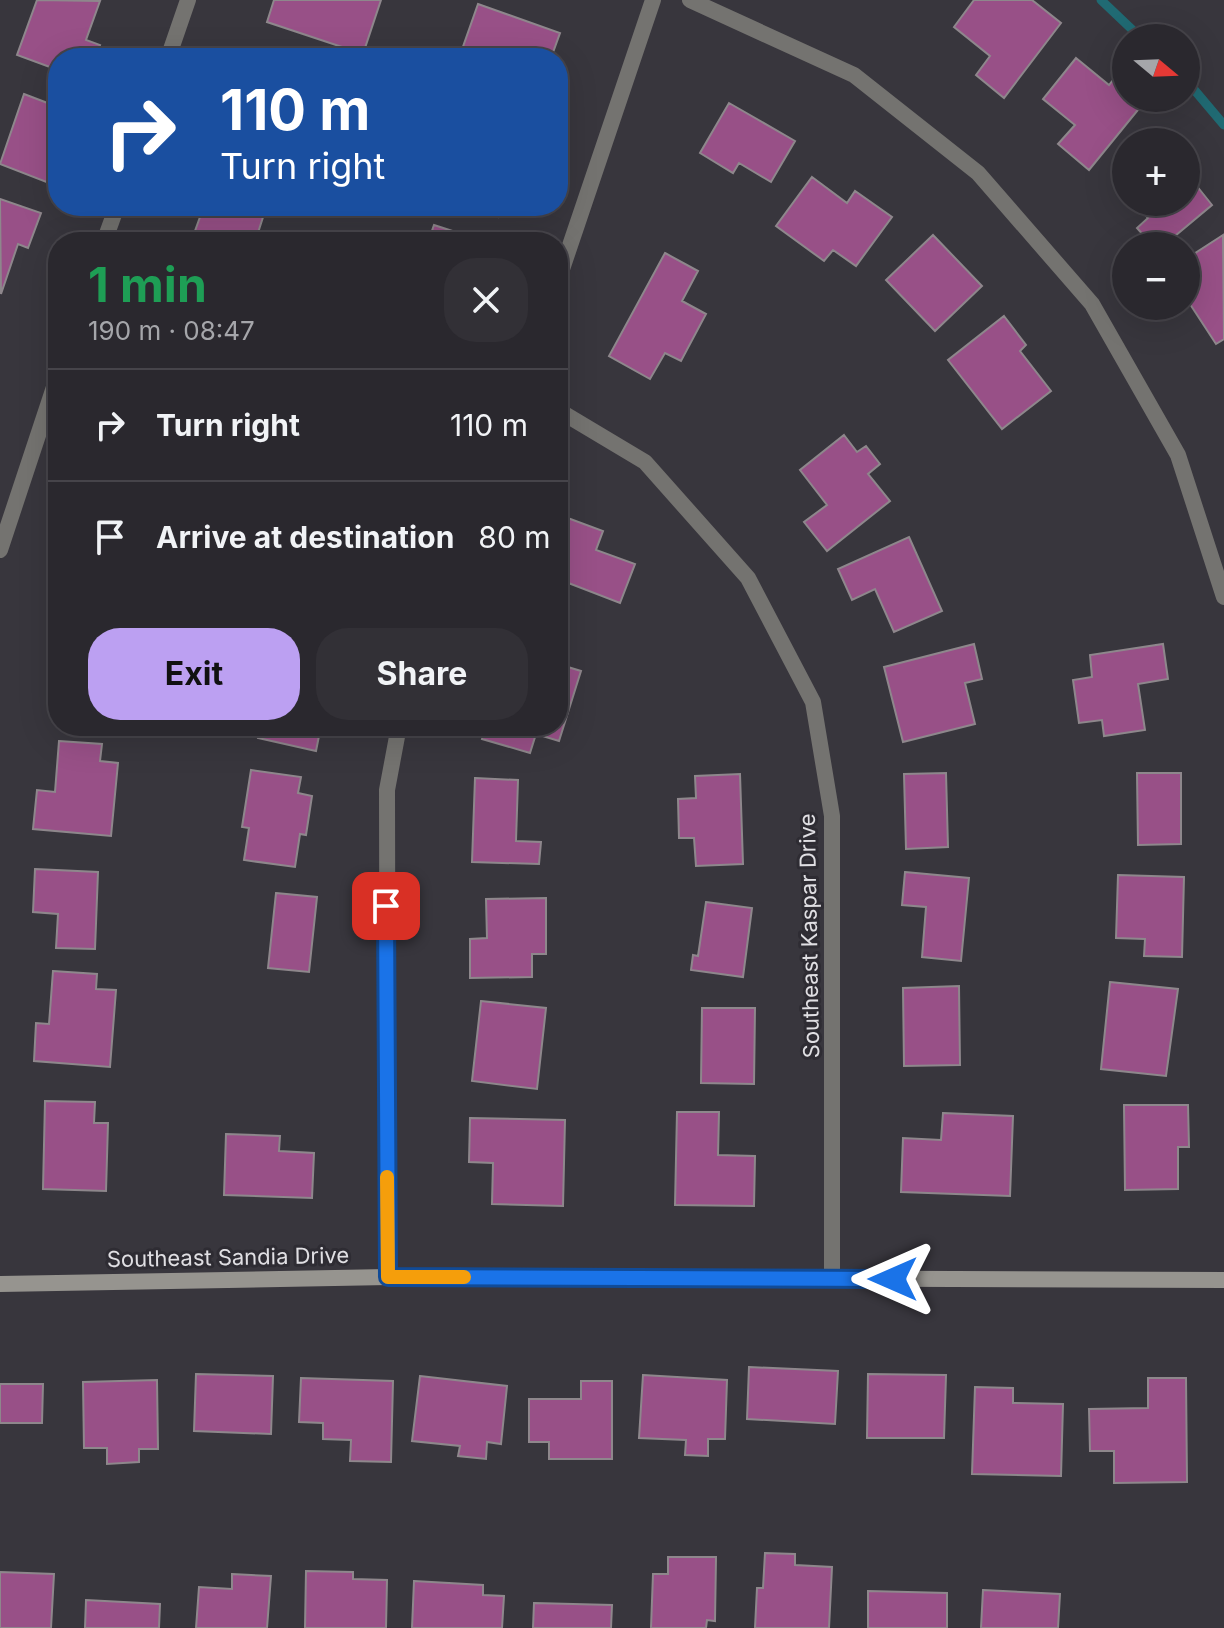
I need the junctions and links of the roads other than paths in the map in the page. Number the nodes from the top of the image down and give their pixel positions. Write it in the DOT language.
graph roads {
  1 [pos="188,0"];
  2 [pos="653,0"];
  3 [pos="690,0"];
  4 [pos="171,48"];
  5 [pos="568,251"];
  6 [pos="48,405"];
  7 [pos="568,416"];
  8 [pos="0,550"];
  9 [pos="1224,597"];
  10 [pos="397,736"];
  11 [pos="388,1277"];
  12 [pos="832,1279"];
  13 [pos="1224,1280"];
  14 [pos="0,1284"];
  1 -- 4 [label="street"];
  2 -- 5 [label="street"];
  3 -- 9 [label="street"];
  6 -- 8 [label="street"];
  7 -- 12 [label="street, Southeast Kaspar Drive"];
  10 -- 11 [label="street"];
  11 -- 12 [label="street, Southeast Sandia Drive"];
  11 -- 14 [label="street, Southeast Sandia Drive"];
  12 -- 13 [label="street, Southeast Sandia Drive"];
}
